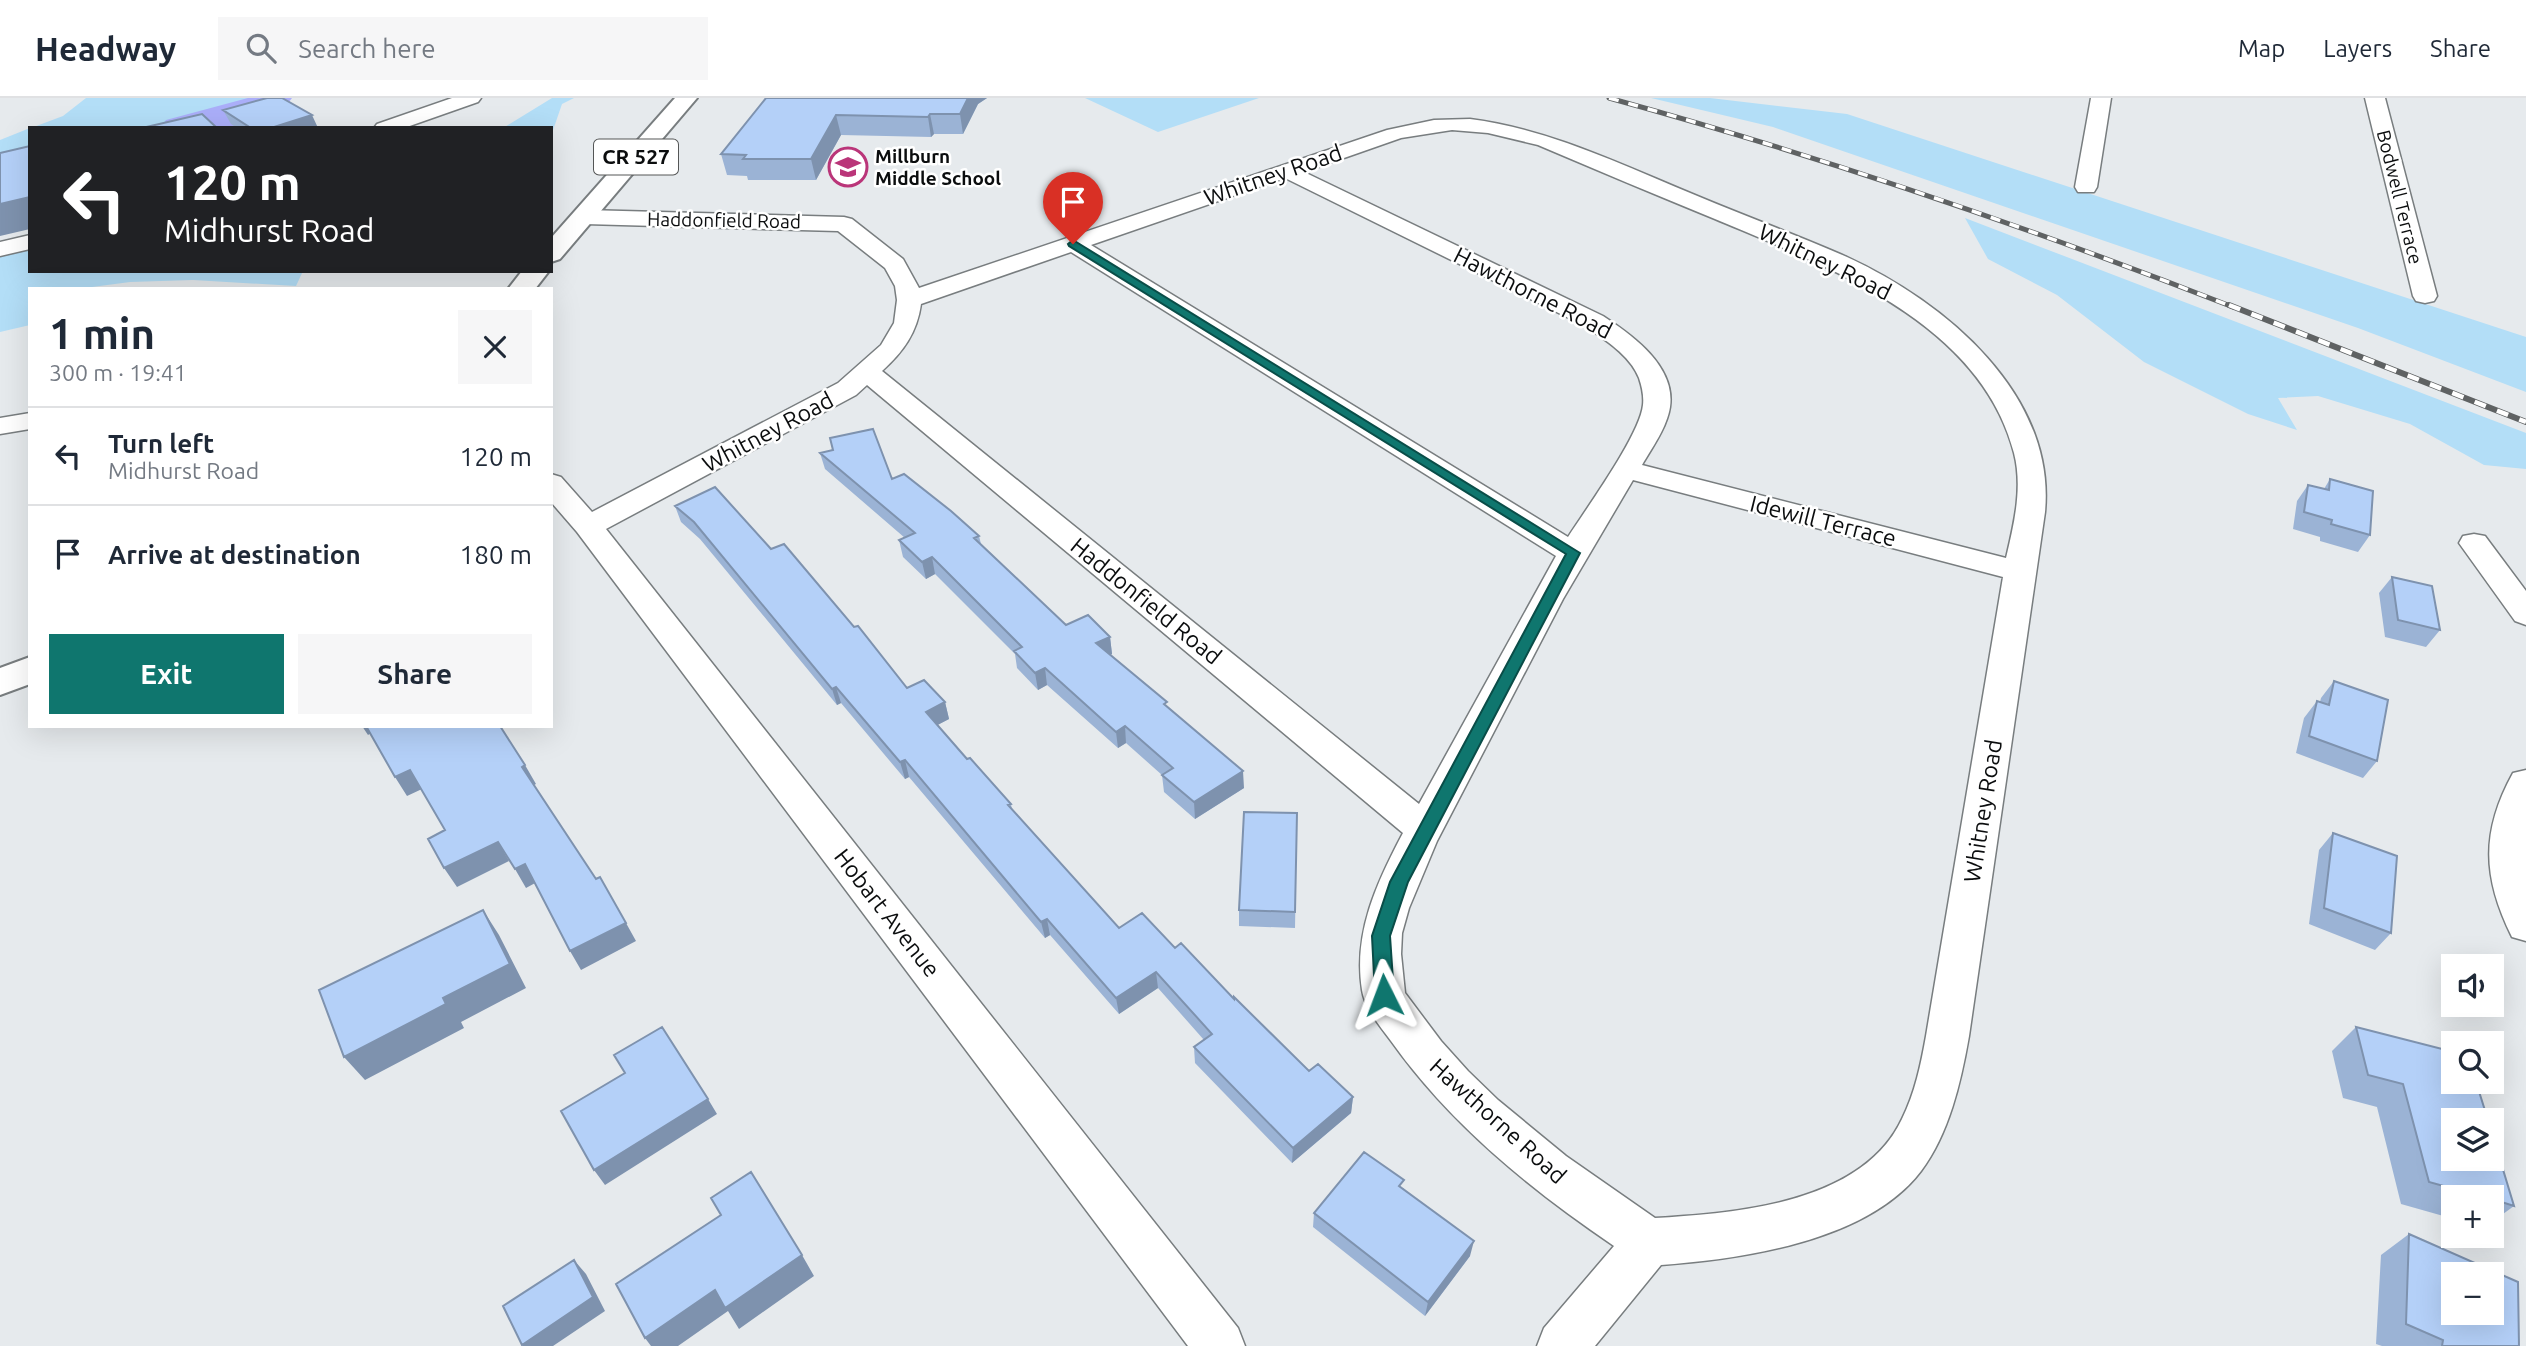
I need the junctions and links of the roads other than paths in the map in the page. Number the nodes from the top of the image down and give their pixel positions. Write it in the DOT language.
graph roads {
  1 [pos="471,98"];
  2 [pos="687,98"];
  3 [pos="2101,98"];
  4 [pos="2375,98"];
  5 [pos="390,126"];
  6 [pos="1284,170"];
  7 [pos="2086,187"];
  8 [pos="585,217"];
  9 [pos="28,242"];
  10 [pos="1073,244"];
  11 [pos="0,249"];
  12 [pos="553,252"];
  13 [pos="534,273"];
  14 [pos="523,287"];
  15 [pos="2425,296"];
  16 [pos="909,300"];
  17 [pos="868,373"];
  18 [pos="28,421"];
  19 [pos="0,426"];
  20 [pos="1627,470"];
  21 [pos="553,485"];
  22 [pos="588,526"];
  23 [pos="2474,543"];
  24 [pos="1573,553"];
  25 [pos="2019,571"];
  26 [pos="2526,614"];
  27 [pos="28,671"];
  28 [pos="0,682"];
  29 [pos="2526,783"];
  30 [pos="1425,830"];
  31 [pos="2526,925"];
  32 [pos="1649,1242"];
  33 [pos="1220,1346"];
  34 [pos="1562,1346"];
  1 -- 5 [label="street"];
  2 -- 8 [label="main road, CR 527"];
  3 -- 7 [label="street"];
  4 -- 15 [label="street, Bodwell Terrace"];
  6 -- 10 [label="street, Whitney Road"];
  6 -- 20 [label="street, Hawthorne Road"];
  6 -- 25 [label="street, Whitney Road"];
  8 -- 12 [label="main road, CR 527"];
  8 -- 16 [label="street, Haddonfield Road"];
  9 -- 11 [label="street"];
  10 -- 16 [label="street, Whitney Road"];
  10 -- 24 [label="street"];
  13 -- 14 [label="main road"];
  16 -- 17 [label="street, Whitney Road"];
  17 -- 22 [label="street, Whitney Road"];
  17 -- 30 [label="street, Haddonfield Road"];
  18 -- 19 [label="street"];
  20 -- 24 [label="street, Hawthorne Road"];
  20 -- 25 [label="street, Idewill Terrace"];
  21 -- 22 [label="street, Hobart Avenue"];
  22 -- 33 [label="street, Hobart Avenue"];
  23 -- 26 [label="street"];
  24 -- 30 [label="street, Hawthorne Road"];
  25 -- 32 [label="street, Whitney Road"];
  27 -- 28 [label="main road"];
  29 -- 31 [label="street"];
  30 -- 32 [label="street, Hawthorne Road"];
  32 -- 34 [label="street"];
}
